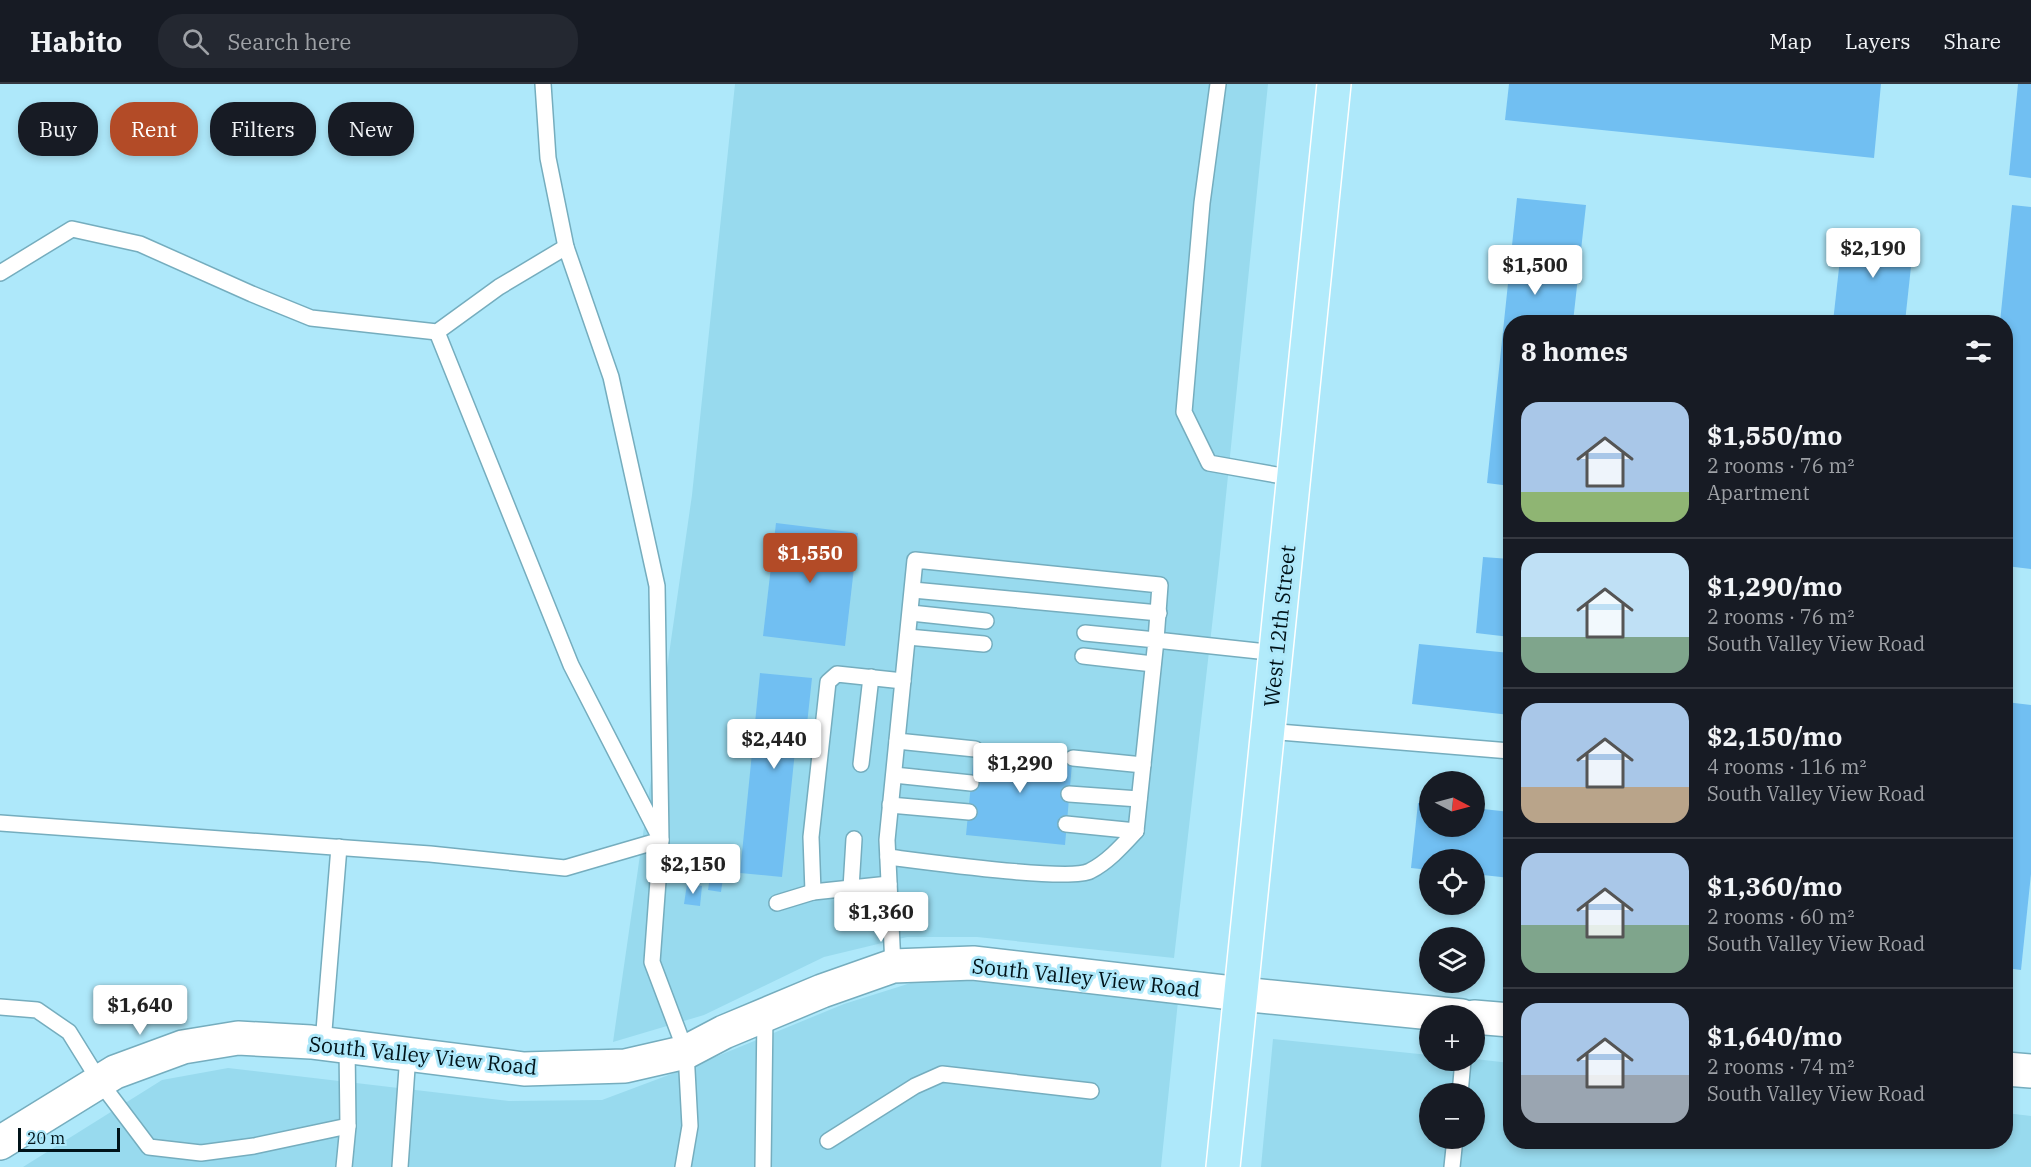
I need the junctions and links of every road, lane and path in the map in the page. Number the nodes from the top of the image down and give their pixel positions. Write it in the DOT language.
graph roads {
  1 [pos="543,84"];
  2 [pos="1218,84"];
  3 [pos="1334,84"];
  4 [pos="567,246"];
  5 [pos="0,273"];
  6 [pos="437,333"];
  7 [pos="1294,478"];
  8 [pos="913,590"];
  9 [pos="910,613"];
  10 [pos="1159,613"];
  11 [pos="986,621"];
  12 [pos="1085,633"];
  13 [pos="908,637"];
  14 [pos="1156,640"];
  15 [pos="984,645"];
  16 [pos="1276,653"];
  17 [pos="1083,656"];
  18 [pos="1153,663"];
  19 [pos="871,677"];
  20 [pos="903,681"];
  21 [pos="1268,731"];
  22 [pos="897,741"];
  23 [pos="975,749"];
  24 [pos="1503,750"];
  25 [pos="1073,758"];
  26 [pos="861,764"];
  27 [pos="1143,765"];
  28 [pos="894,775"];
  29 [pos="971,783"];
  30 [pos="1069,794"];
  31 [pos="1139,799"];
  32 [pos="890,805"];
  33 [pos="969,812"];
  34 [pos="0,823"];
  35 [pos="1066,824"];
  36 [pos="1136,831"];
  37 [pos="854,839"];
  38 [pos="660,840"];
  39 [pos="339,848"];
  40 [pos="888,857"];
  41 [pos="889,884"];
  42 [pos="851,888"];
  43 [pos="813,892"];
  44 [pos="777,903"];
  45 [pos="893,966"];
  46 [pos="1241,994"];
  47 [pos="0,1006"];
  48 [pos="1419,1012"];
  49 [pos="765,1015"];
  50 [pos="1485,1018"];
  51 [pos="1503,1019"];
  52 [pos="335,1045"];
  53 [pos="686,1052"];
  54 [pos="408,1054"];
  55 [pos="2013,1070"];
  56 [pos="2031,1071"];
  57 [pos="99,1082"];
  58 [pos="1091,1091"];
  59 [pos="348,1126"];
  60 [pos="828,1141"];
  61 [pos="0,1143"];
  62 [pos="1454,1149"];
  63 [pos="344,1167"];
  64 [pos="400,1167"];
  65 [pos="683,1167"];
  66 [pos="763,1167"];
  67 [pos="1223,1167"];
  68 [pos="1452,1167"];
  1 -- 4 [label="lane"];
  2 -- 7 [label="lane"];
  3 -- 7 [label="main road, West 12th Street"];
  4 -- 6 [label="lane"];
  4 -- 38 [label="lane"];
  5 -- 6 [label="lane"];
  6 -- 38 [label="lane"];
  7 -- 16 [label="main road, West 12th Street"];
  8 -- 9 [label="lane"];
  8 -- 10 [label="lane"];
  8 -- 10 [label="lane"];
  9 -- 11 [label="lane"];
  9 -- 13 [label="lane"];
  10 -- 14 [label="lane"];
  12 -- 14 [label="lane"];
  13 -- 15 [label="lane"];
  13 -- 20 [label="lane"];
  14 -- 16 [label="lane"];
  14 -- 18 [label="lane"];
  16 -- 21 [label="main road, West 12th Street"];
  17 -- 18 [label="lane"];
  18 -- 27 [label="lane"];
  19 -- 20 [label="lane"];
  19 -- 26 [label="lane"];
  19 -- 43 [label="lane"];
  20 -- 22 [label="lane"];
  21 -- 24 [label="lane"];
  21 -- 46 [label="main road, West 12th Street"];
  22 -- 23 [label="lane"];
  22 -- 28 [label="lane"];
  25 -- 27 [label="lane"];
  27 -- 31 [label="lane"];
  28 -- 29 [label="lane"];
  28 -- 32 [label="lane"];
  30 -- 31 [label="lane"];
  31 -- 36 [label="lane"];
  32 -- 33 [label="lane"];
  32 -- 40 [label="lane"];
  34 -- 39 [label="lane"];
  35 -- 36 [label="lane"];
  36 -- 40 [label="lane"];
  37 -- 42 [label="lane"];
  38 -- 39 [label="lane"];
  38 -- 53 [label="lane"];
  39 -- 52 [label="lane"];
  40 -- 41 [label="lane"];
  41 -- 42 [label="lane"];
  41 -- 45 [label="lane"];
  42 -- 43 [label="lane"];
  43 -- 44 [label="lane"];
  45 -- 46 [label="street, South Valley View Road"];
  45 -- 49 [label="street, South Valley View Road"];
  46 -- 48 [label="street, South Valley View Road"];
  46 -- 67 [label="main road, West 12th Street"];
  47 -- 57 [label="lane"];
  49 -- 53 [label="street, South Valley View Road"];
  49 -- 66 [label="lane"];
  50 -- 51 [label="street"];
  52 -- 54 [label="street, South Valley View Road"];
  52 -- 57 [label="street, South Valley View Road"];
  52 -- 59 [label="lane"];
  53 -- 54 [label="street, South Valley View Road"];
  53 -- 65 [label="lane"];
  54 -- 64 [label="lane"];
  55 -- 56 [label="street"];
  57 -- 59 [label="lane"];
  57 -- 61 [label="street, South Valley View Road"];
  58 -- 60 [label="lane"];
  59 -- 63 [label="lane"];
  62 -- 68 [label="lane"];
}
